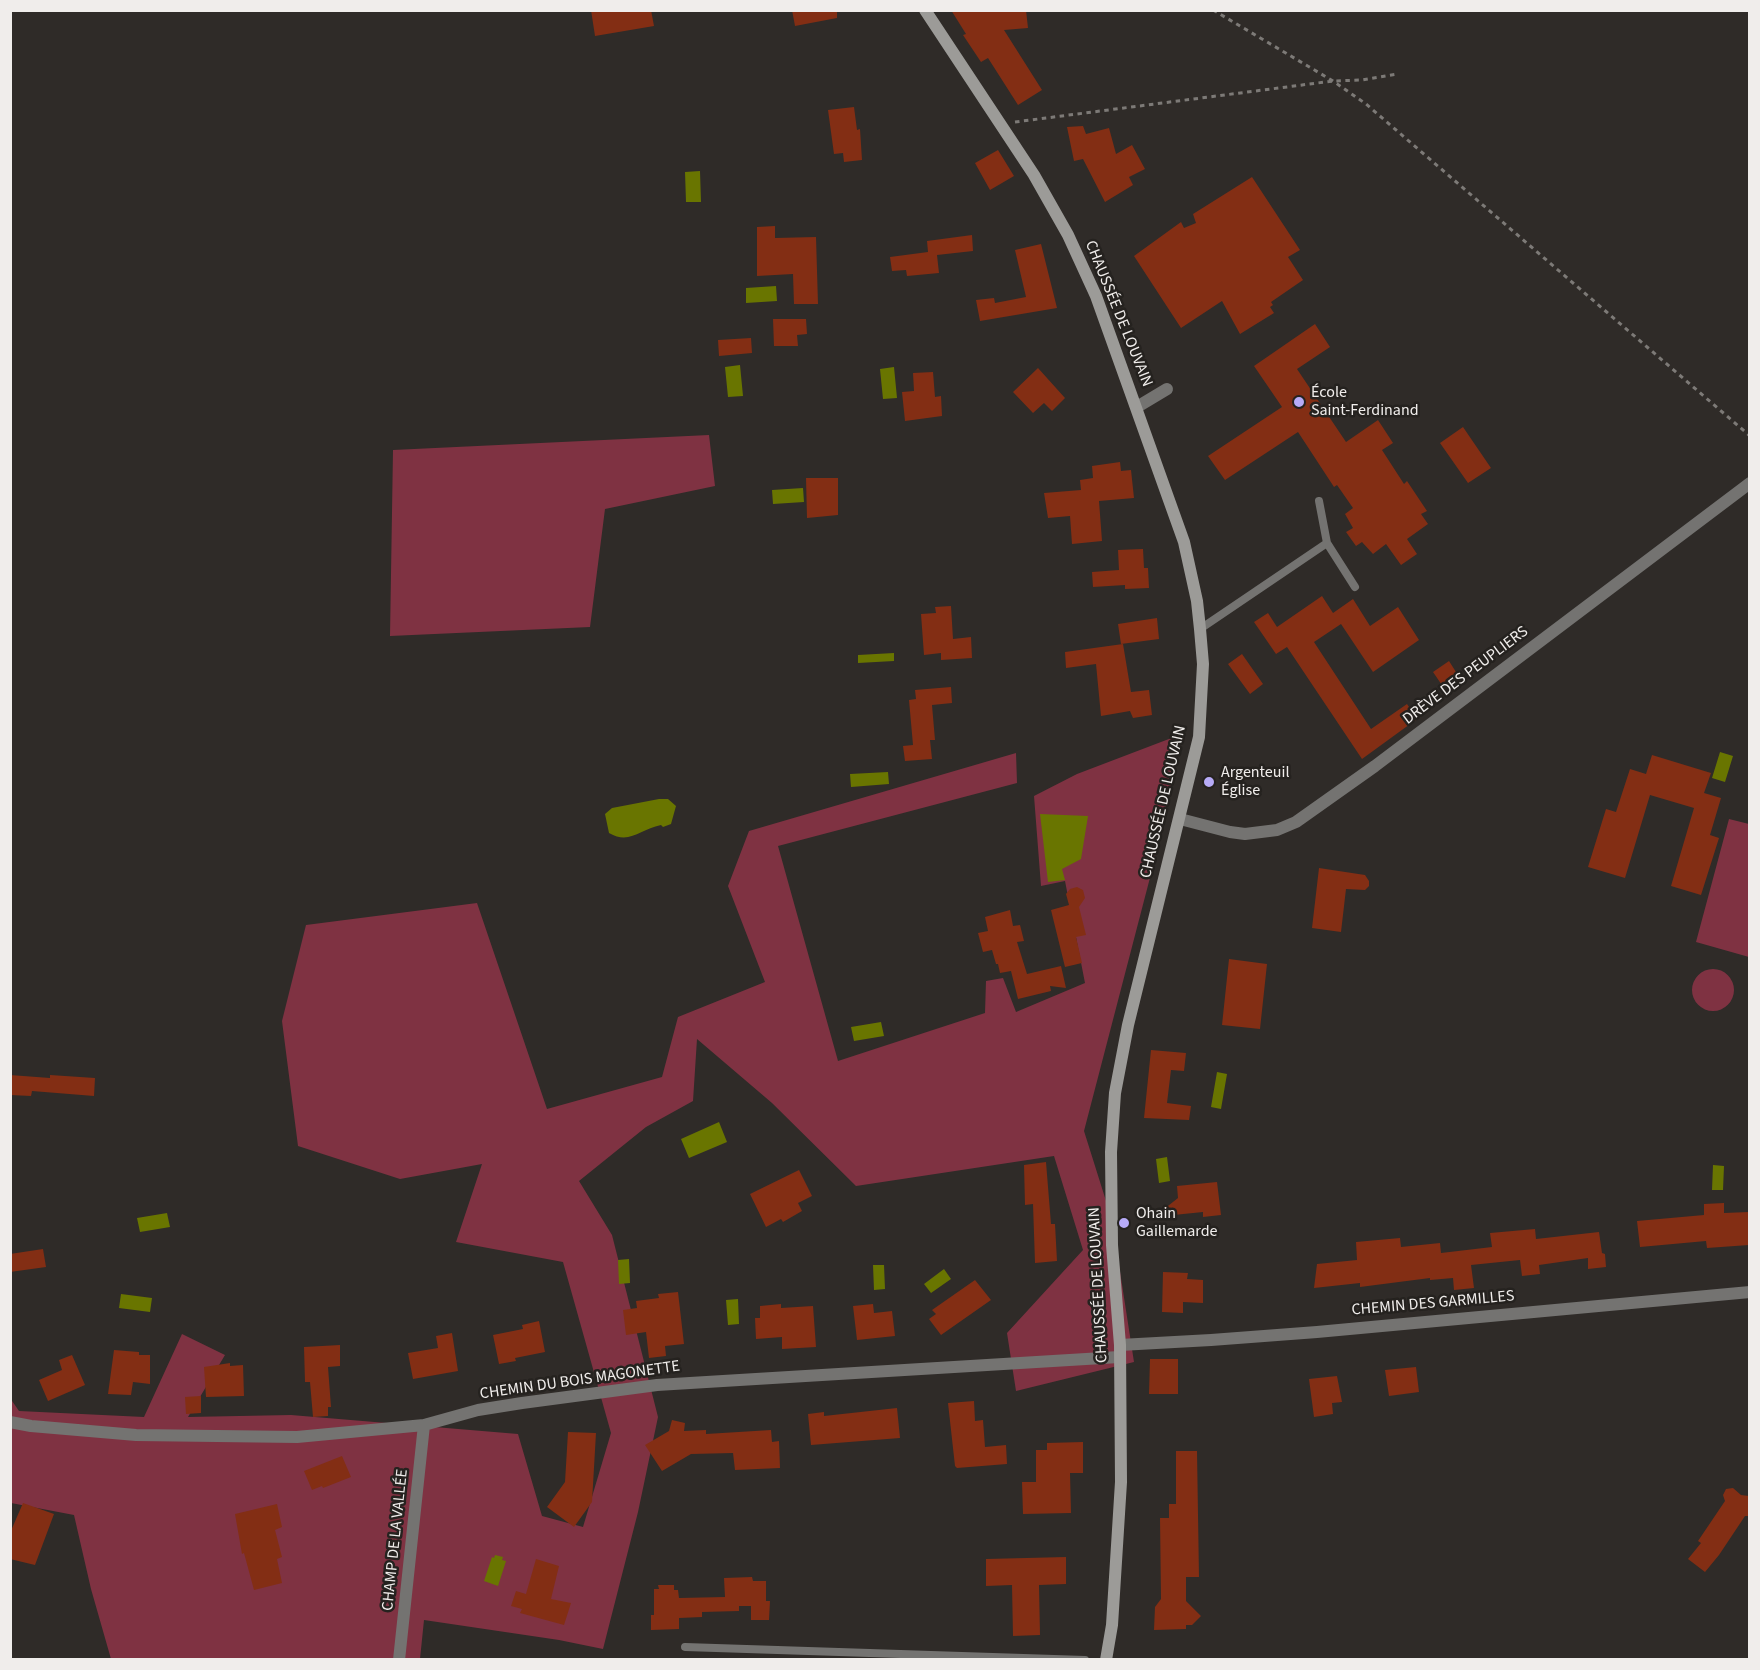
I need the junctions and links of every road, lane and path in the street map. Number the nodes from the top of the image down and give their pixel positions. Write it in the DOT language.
graph roads {
  1 [pos="925,10"];
  2 [pos="1213,10"];
  3 [pos="1397,74"];
  4 [pos="1333,81"];
  5 [pos="1001,124"];
  6 [pos="1167,389"];
  7 [pos="1137,407"];
  8 [pos="1749,436"];
  9 [pos="1749,483"];
  10 [pos="1318,501"];
  11 [pos="1327,543"];
  12 [pos="1355,587"];
  13 [pos="1200,629"];
  14 [pos="1180,819"];
  15 [pos="1749,1292"];
  16 [pos="1119,1351"];
  17 [pos="10,1422"];
  18 [pos="424,1425"];
  19 [pos="685,1647"];
  20 [pos="399,1659"];
  21 [pos="1085,1659"];
  22 [pos="1106,1659"];
  1 -- 5 [label="main road, CHAUSSÉE DE LOUVAIN"];
  2 -- 4 [label="path"];
  3 -- 4 [label="path"];
  4 -- 5 [label="path"];
  4 -- 8 [label="path"];
  5 -- 7 [label="main road, CHAUSSÉE DE LOUVAIN"];
  6 -- 7 [label="street"];
  7 -- 13 [label="main road, CHAUSSÉE DE LOUVAIN"];
  9 -- 14 [label="street, DRÈVE DES PEUPLIERS"];
  10 -- 11 [label="lane"];
  11 -- 12 [label="lane"];
  11 -- 13 [label="lane"];
  13 -- 14 [label="main road, CHAUSSÉE DE LOUVAIN"];
  14 -- 16 [label="main road, CHAUSSÉE DE LOUVAIN"];
  15 -- 16 [label="street, CHEMIN DES GARMILLES"];
  16 -- 18 [label="street, CHEMIN DU BOIS MAGONETTE"];
  16 -- 22 [label="main road, CHAUSSÉE DE LOUVAIN"];
  17 -- 18 [label="street, CHEMIN DU BOIS MAGONETTE"];
  18 -- 20 [label="street, CHAMP DE LA VALLÉE"];
  19 -- 21 [label="lane"];
}
